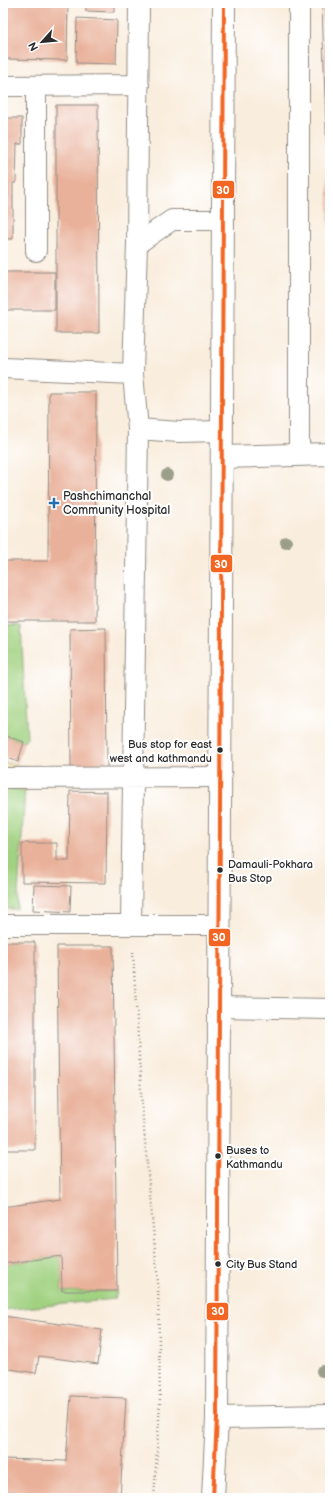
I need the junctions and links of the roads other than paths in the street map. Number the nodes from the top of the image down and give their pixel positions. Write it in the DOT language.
graph roads {
  1 [pos="139,3"];
  2 [pos="224,3"];
  3 [pos="299,3"];
  4 [pos="139,85"];
  5 [pos="3,86"];
  6 [pos="36,86"];
  7 [pos="223,220"];
  8 [pos="137,244"];
  9 [pos="36,251"];
  10 [pos="3,368"];
  11 [pos="133,374"];
  12 [pos="138,429"];
  13 [pos="221,431"];
  14 [pos="330,454"];
  15 [pos="299,455"];
  16 [pos="222,457"];
  17 [pos="133,776"];
  18 [pos="220,777"];
  19 [pos="3,778"];
  20 [pos="3,925"];
  21 [pos="131,925"];
  22 [pos="219,925"];
  23 [pos="218,1007"];
  24 [pos="330,1009"];
  25 [pos="329,1416"];
  26 [pos="217,1418"];
  27 [pos="216,1443"];
  28 [pos="213,1498"];
  29 [pos="220,1498"];
  1 -- 4 [label="lane"];
  2 -- 7 [label="main road"];
  3 -- 15 [label="lane"];
  4 -- 6 [label="lane"];
  4 -- 8 [label="lane"];
  5 -- 6 [label="lane"];
  6 -- 9 [label="lane"];
  7 -- 8 [label="lane"];
  7 -- 13 [label="main road"];
  8 -- 11 [label="lane"];
  10 -- 11 [label="lane"];
  11 -- 12 [label="lane"];
  12 -- 13 [label="lane"];
  12 -- 17 [label="lane"];
  13 -- 16 [label="main road"];
  14 -- 15 [label="main road"];
  15 -- 16 [label="main road"];
  16 -- 18 [label="main road"];
  17 -- 18 [label="lane"];
  17 -- 19 [label="lane"];
  17 -- 21 [label="lane"];
  18 -- 22 [label="main road"];
  20 -- 21 [label="lane"];
  21 -- 22 [label="lane"];
  22 -- 23 [label="main road"];
  23 -- 24 [label="lane"];
  23 -- 26 [label="main road"];
  25 -- 26 [label="main road"];
  26 -- 27 [label="main road"];
  27 -- 28 [label="main road"];
  27 -- 29 [label="main road"];
}
